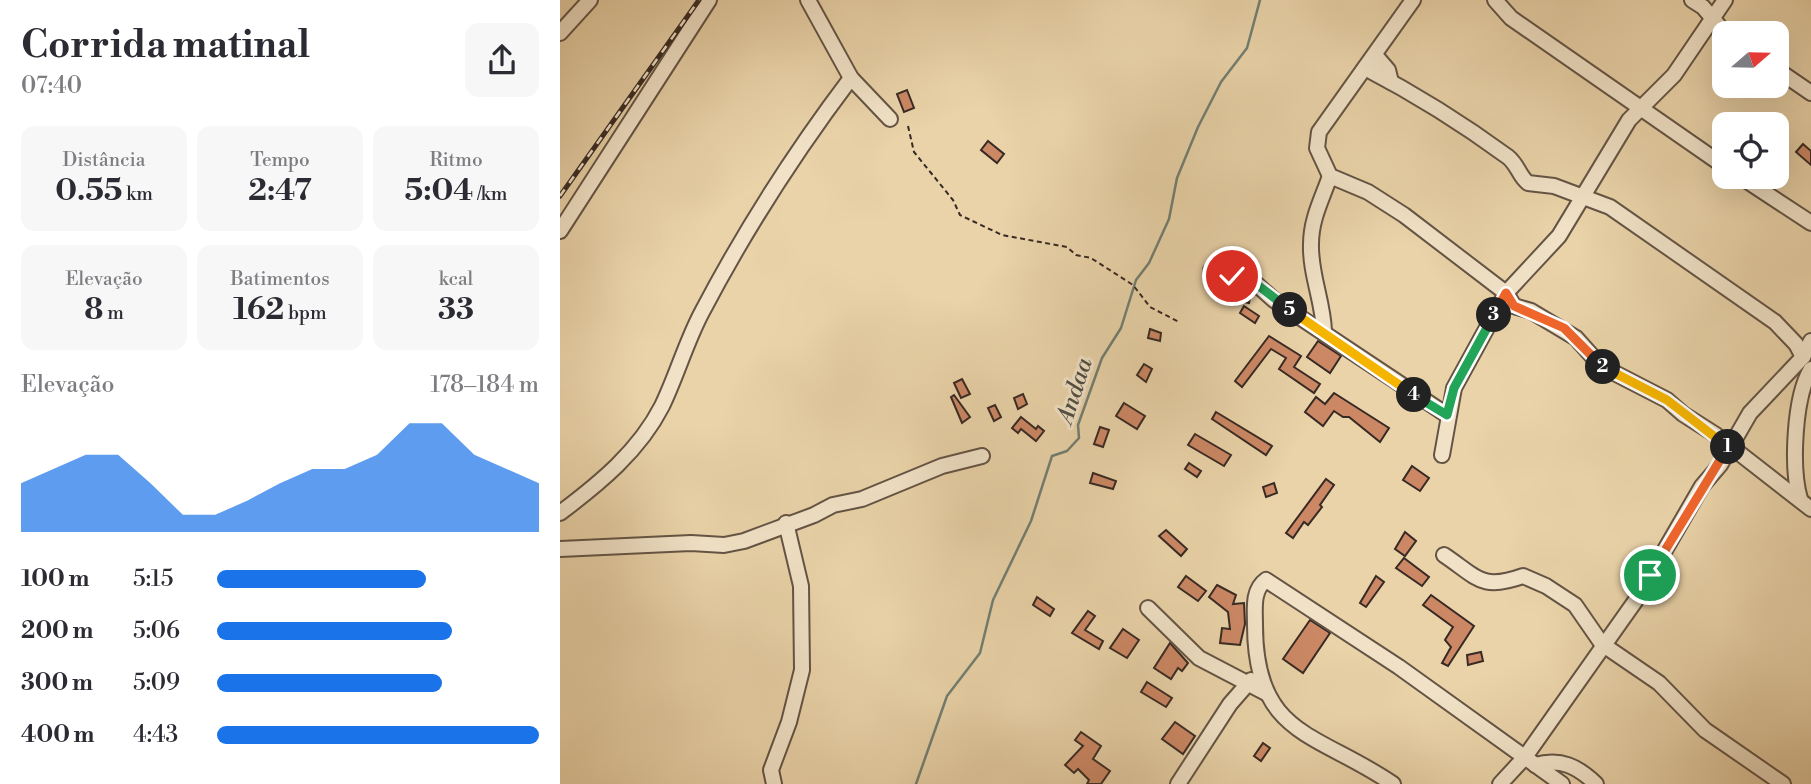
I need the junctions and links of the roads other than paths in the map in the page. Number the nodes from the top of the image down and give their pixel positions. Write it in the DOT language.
graph roads {
  1 [pos="590,0"];
  2 [pos="709,0"];
  3 [pos="808,0"];
  4 [pos="1413,0"];
  5 [pos="1495,0"];
  6 [pos="1692,0"];
  7 [pos="1725,0"];
  8 [pos="1711,20"];
  9 [pos="560,33"];
  10 [pos="1375,55"];
  11 [pos="1365,68"];
  12 [pos="851,78"];
  13 [pos="1789,78"];
  14 [pos="1391,82"];
  15 [pos="1811,93"];
  16 [pos="1640,108"];
  17 [pos="890,119"];
  18 [pos="1712,158"];
  19 [pos="1330,176"];
  20 [pos="1759,189"];
  21 [pos="1583,196"];
  22 [pos="1811,223"];
  23 [pos="560,231"];
  24 [pos="1210,270"];
  25 [pos="1506,293"];
  26 [pos="1324,331"];
  27 [pos="1811,341"];
  28 [pos="1808,361"];
  29 [pos="1423,402"];
  30 [pos="1447,415"];
  31 [pos="1729,445"];
  32 [pos="982,457"];
  33 [pos="1800,499"];
  34 [pos="1811,509"];
  35 [pos="560,513"];
  36 [pos="786,523"];
  37 [pos="560,549"];
  38 [pos="1444,555"];
  39 [pos="1148,608"];
  40 [pos="1602,644"];
  41 [pos="1257,670"];
  42 [pos="1249,687"];
  43 [pos="1266,694"];
  44 [pos="1530,761"];
  45 [pos="774,784"];
  46 [pos="1178,784"];
  47 [pos="1393,784"];
  48 [pos="1500,784"];
  49 [pos="1562,784"];
  50 [pos="1596,784"];
  51 [pos="1783,784"];
  1 -- 9 [label="street"];
  2 -- 23 [label="street"];
  3 -- 12 [label="street"];
  4 -- 10 [label="street"];
  5 -- 16 [label="street"];
  6 -- 8 [label="street"];
  7 -- 8 [label="street"];
  8 -- 16 [label="street"];
  10 -- 11 [label="street"];
  10 -- 14 [label="street"];
  11 -- 14 [label="street"];
  11 -- 19 [label="street"];
  12 -- 17 [label="street"];
  12 -- 35 [label="street"];
  13 -- 15 [label="street"];
  14 -- 21 [label="street"];
  16 -- 18 [label="street"];
  16 -- 21 [label="street"];
  19 -- 25 [label="street"];
  19 -- 26 [label="street"];
  20 -- 22 [label="street"];
  21 -- 25 [label="street"];
  21 -- 28 [label="street"];
  24 -- 26 [label="street"];
  25 -- 30 [label="street"];
  25 -- 31 [label="street"];
  26 -- 29 [label="street"];
  27 -- 28 [label="street"];
  28 -- 31 [label="street"];
  28 -- 33 [label="street"];
  29 -- 30 [label="street"];
  29 -- 30 [label="street"];
  31 -- 33 [label="street"];
  31 -- 40 [label="street"];
  32 -- 36 [label="street"];
  33 -- 34 [label="street"];
  36 -- 37 [label="street"];
  36 -- 45 [label="street"];
  38 -- 40 [label="street"];
  39 -- 42 [label="street"];
  40 -- 44 [label="street"];
  40 -- 51 [label="street"];
  41 -- 42 [label="street"];
  41 -- 43 [label="street"];
  41 -- 44 [label="street"];
  42 -- 43 [label="street"];
  42 -- 46 [label="street"];
  43 -- 47 [label="street"];
  44 -- 48 [label="street"];
  44 -- 49 [label="street"];
  44 -- 50 [label="street"];
}
